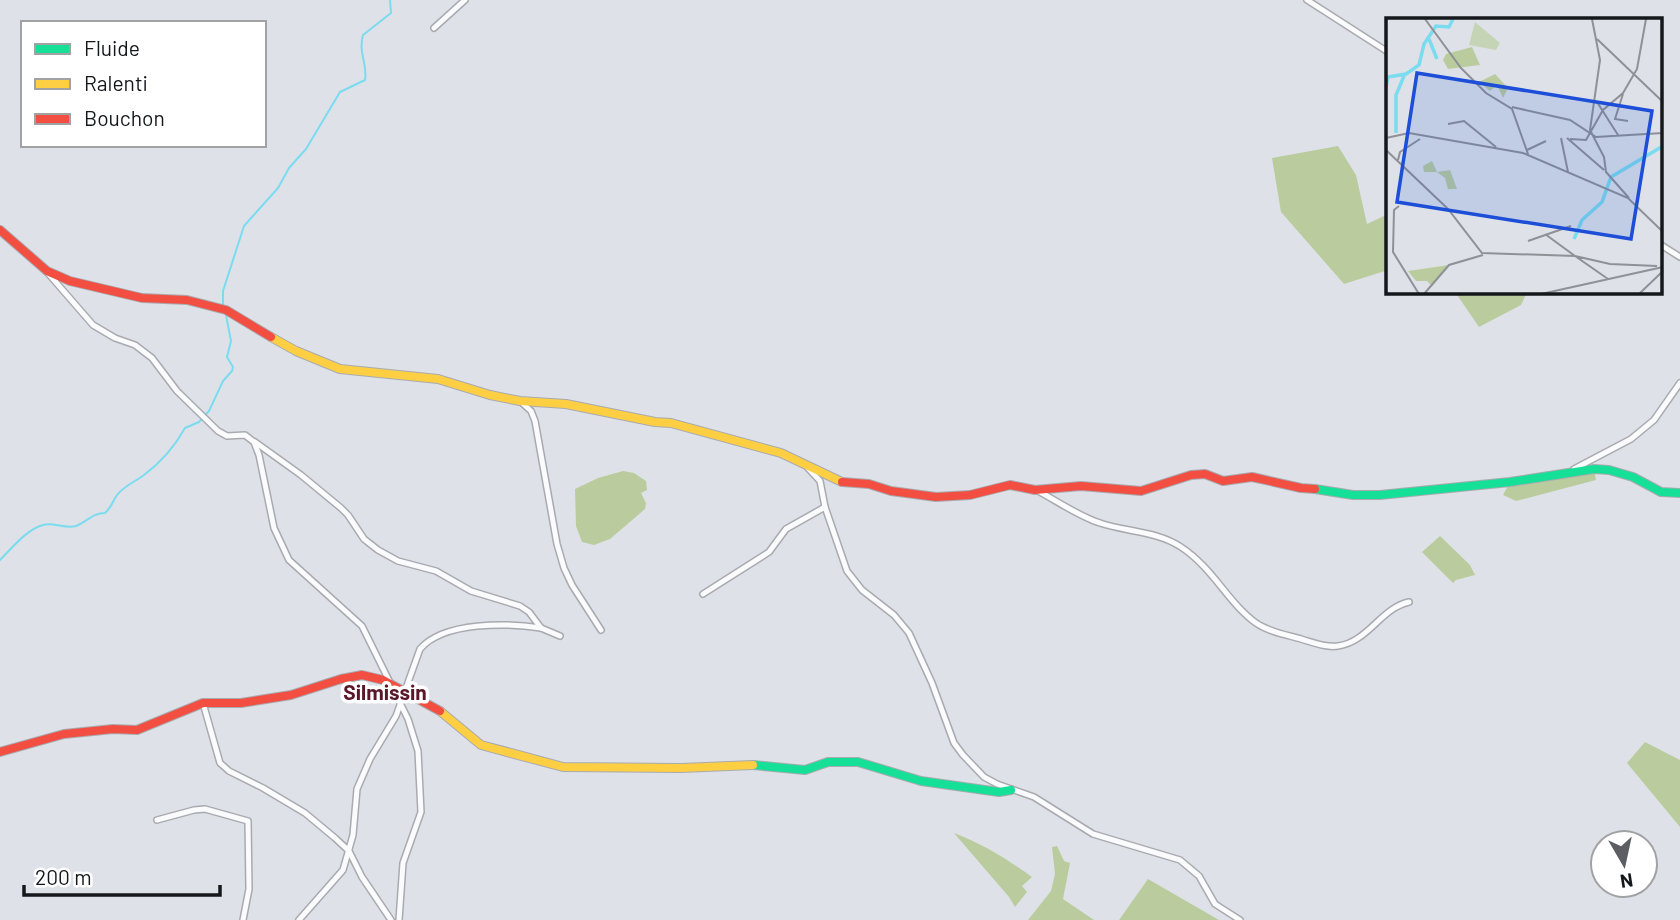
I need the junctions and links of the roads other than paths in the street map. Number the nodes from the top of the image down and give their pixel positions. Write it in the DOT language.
graph roads {
  1 [pos="466,0"];
  2 [pos="1307,0"];
  3 [pos="434,28"];
  4 [pos="1386,51"];
  5 [pos="0,230"];
  6 [pos="1662,246"];
  7 [pos="1680,257"];
  8 [pos="47,271"];
  9 [pos="1680,383"];
  10 [pos="520,401"];
  11 [pos="254,442"];
  12 [pos="804,464"];
  13 [pos="1572,471"];
  14 [pos="1035,490"];
  15 [pos="1680,493"];
  16 [pos="825,507"];
  17 [pos="703,594"];
  18 [pos="1409,601"];
  19 [pos="541,628"];
  20 [pos="601,630"];
  21 [pos="560,636"];
  22 [pos="392,685"];
  23 [pos="405,691"];
  24 [pos="203,703"];
  25 [pos="400,704"];
  26 [pos="0,752"];
  27 [pos="1011,790"];
  28 [pos="157,820"];
  29 [pos="349,851"];
  30 [pos="243,920"];
  31 [pos="299,920"];
  32 [pos="391,920"];
  33 [pos="399,920"];
  34 [pos="1240,920"];
  1 -- 3 [label="street"];
  2 -- 4 [label="street"];
  5 -- 8 [label="street"];
  6 -- 7 [label="street"];
  8 -- 10 [label="street"];
  8 -- 11 [label="street"];
  9 -- 13 [label="street"];
  10 -- 12 [label="street"];
  10 -- 20 [label="street"];
  11 -- 19 [label="street"];
  11 -- 22 [label="street"];
  12 -- 14 [label="street"];
  12 -- 16 [label="street"];
  13 -- 14 [label="street"];
  13 -- 15 [label="street"];
  14 -- 18 [label="street"];
  16 -- 17 [label="street"];
  16 -- 27 [label="street"];
  19 -- 21 [label="street"];
  19 -- 23 [label="street"];
  22 -- 23 [label="street"];
  22 -- 24 [label="street"];
  22 -- 25 [label="street"];
  23 -- 25 [label="street"];
  23 -- 27 [label="street"];
  24 -- 26 [label="street"];
  24 -- 29 [label="street"];
  25 -- 29 [label="street"];
  25 -- 33 [label="street"];
  27 -- 34 [label="street"];
  28 -- 30 [label="street"];
  29 -- 31 [label="street"];
  29 -- 32 [label="street"];
}
